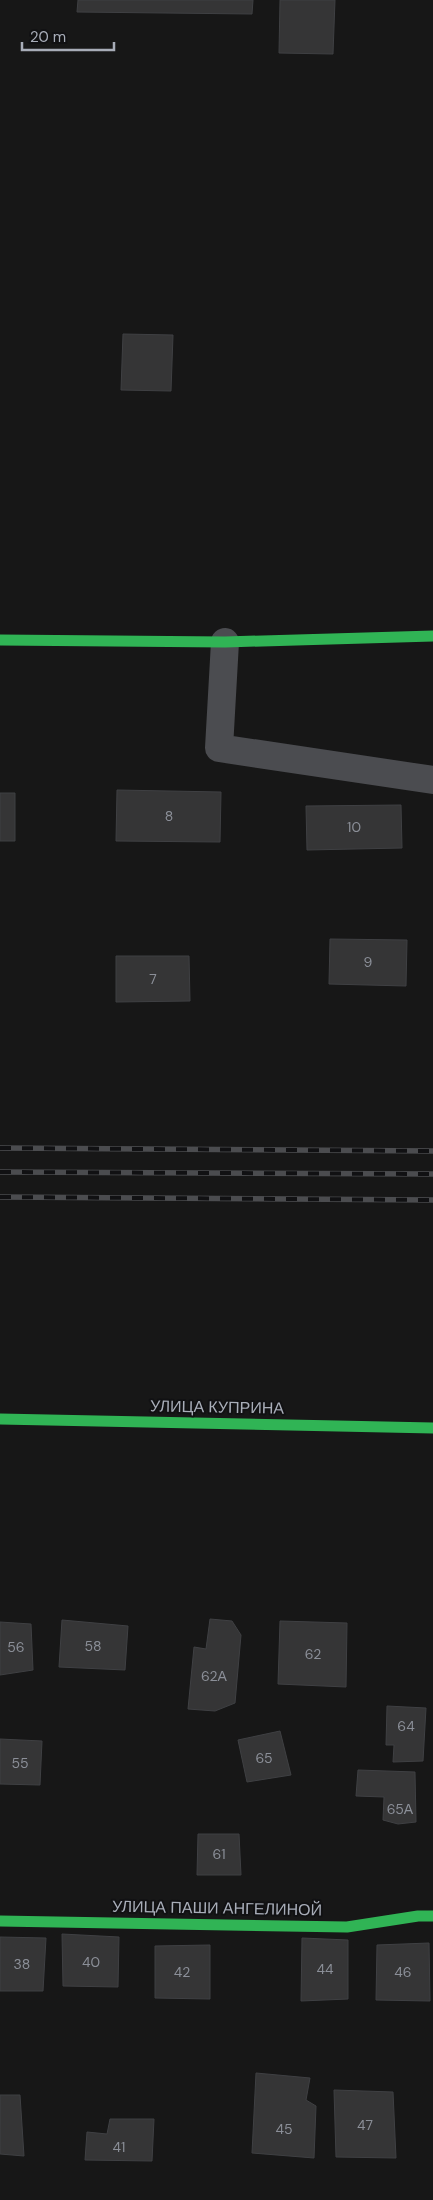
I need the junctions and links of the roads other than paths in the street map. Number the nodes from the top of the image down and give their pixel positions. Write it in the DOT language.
graph roads {
  1 [pos="433,636"];
  2 [pos="0,640"];
  3 [pos="225,642"];
  4 [pos="433,780"];
  5 [pos="0,1419"];
  6 [pos="433,1428"];
  7 [pos="433,1916"];
  8 [pos="0,1921"];
  1 -- 3 [label="street"];
  2 -- 3 [label="street"];
  3 -- 4 [label="street"];
  5 -- 6 [label="street, УЛИЦА КУПРИНА"];
  7 -- 8 [label="street, УЛИЦА ПАШИ АНГЕЛИНОЙ"];
}
